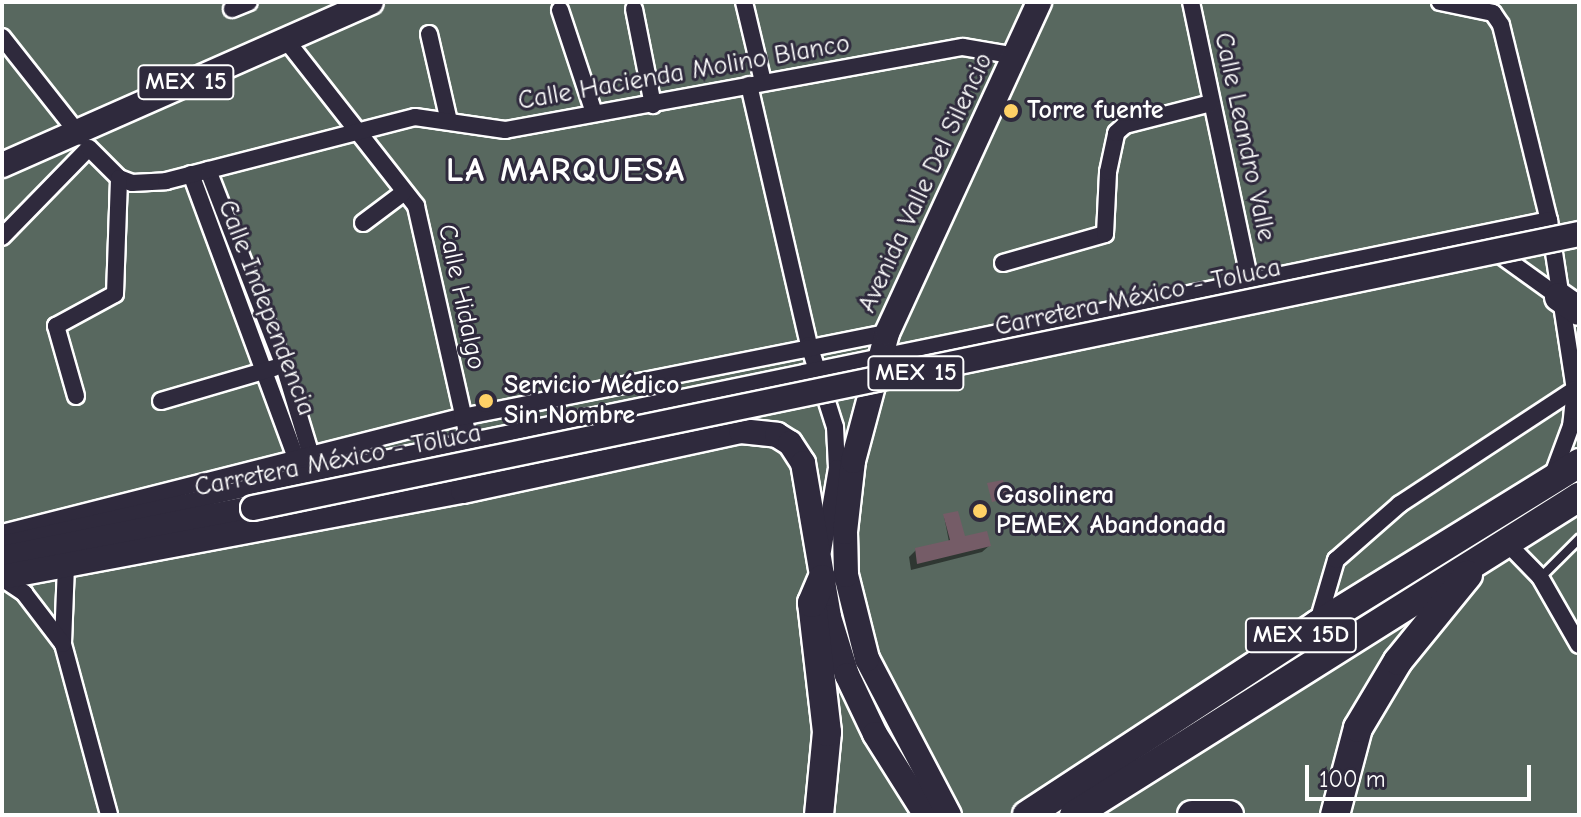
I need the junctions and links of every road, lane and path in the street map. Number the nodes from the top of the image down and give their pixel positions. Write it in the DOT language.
graph roads {
  1 [pos="249,2"];
  2 [pos="371,2"];
  3 [pos="744,2"];
  4 [pos="1039,2"];
  5 [pos="1191,2"];
  6 [pos="1440,2"];
  7 [pos="232,9"];
  8 [pos="634,9"];
  9 [pos="560,10"];
  10 [pos="429,34"];
  11 [pos="2,37"];
  12 [pos="286,40"];
  13 [pos="1016,56"];
  14 [pos="756,83"];
  15 [pos="1211,103"];
  16 [pos="653,105"];
  17 [pos="594,113"];
  18 [pos="449,121"];
  19 [pos="361,133"];
  20 [pos="83,140"];
  21 [pos="2,165"];
  22 [pos="208,170"];
  23 [pos="191,174"];
  24 [pos="119,178"];
  25 [pos="403,193"];
  26 [pos="1549,220"];
  27 [pos="363,223"];
  28 [pos="1477,233"];
  29 [pos="1579,234"];
  30 [pos="2,237"];
  31 [pos="1003,263"];
  32 [pos="1250,282"];
  33 [pos="255,292"];
  34 [pos="237,302"];
  35 [pos="1569,304"];
  36 [pos="884,344"];
  37 [pos="809,345"];
  38 [pos="275,368"];
  39 [pos="817,371"];
  40 [pos="1575,389"];
  41 [pos="76,396"];
  42 [pos="161,401"];
  43 [pos="462,417"];
  44 [pos="469,442"];
  45 [pos="303,457"];
  46 [pos="1579,463"];
  47 [pos="310,475"];
  48 [pos="1550,481"];
  49 [pos="1579,497"];
  50 [pos="2,533"];
  51 [pos="1579,539"];
  52 [pos="1506,542"];
  53 [pos="2,544"];
  54 [pos="2,558"];
  55 [pos="66,565"];
  56 [pos="830,570"];
  57 [pos="2,577"];
  58 [pos="1540,577"];
  59 [pos="1317,625"];
  60 [pos="63,644"];
  61 [pos="1579,645"];
  62 [pos="934,809"];
  63 [pos="109,815"];
  64 [pos="819,815"];
  65 [pos="1027,815"];
  66 [pos="1074,815"];
  67 [pos="1192,815"];
  68 [pos="1229,815"];
  69 [pos="1335,815"];
  1 -- 7 [label="street"];
  2 -- 12 [label="main road, MEX 15"];
  3 -- 14 [label="street"];
  4 -- 13 [label="main road, Avenida Valle Del Silencio"];
  5 -- 15 [label="street, Calle Leandro Valle"];
  6 -- 26 [label="street"];
  8 -- 16 [label="street"];
  9 -- 17 [label="street"];
  10 -- 18 [label="street"];
  11 -- 20 [label="street"];
  12 -- 19 [label="street, Calle Hidalgo"];
  12 -- 20 [label="main road, MEX 15"];
  13 -- 14 [label="street, Calle Hacienda Molino Blanco"];
  13 -- 36 [label="main road, Avenida Valle Del Silencio"];
  14 -- 16 [label="street, Calle Hacienda Molino Blanco"];
  14 -- 37 [label="street"];
  15 -- 31 [label="street"];
  15 -- 32 [label="street, Calle Leandro Valle"];
  16 -- 17 [label="street, Calle Hacienda Molino Blanco"];
  17 -- 18 [label="street, Calle Hacienda Molino Blanco"];
  18 -- 19 [label="street, Calle Hacienda Molino Blanco"];
  19 -- 22 [label="street, Calle Hacienda Molino Blanco"];
  19 -- 25 [label="street, Calle Hidalgo"];
  20 -- 21 [label="main road, MEX 15"];
  20 -- 24 [label="street"];
  20 -- 30 [label="street"];
  22 -- 23 [label="street, Calle Hacienda Molino Blanco"];
  22 -- 33 [label="street, Calle Independencia"];
  23 -- 24 [label="street, Calle Hacienda Molino Blanco"];
  23 -- 34 [label="street, Calle Independencia"];
  24 -- 41 [label="street"];
  25 -- 27 [label="street"];
  25 -- 43 [label="street, Calle Hidalgo"];
  26 -- 28 [label="street"];
  26 -- 35 [label="street"];
  28 -- 32 [label="street"];
  28 -- 35 [label="street"];
  29 -- 54 [label="main road, Carretera México - Toluca / MEX 15, bridge"];
  32 -- 36 [label="street"];
  33 -- 34 [label="street"];
  33 -- 38 [label="street, Calle Independencia"];
  34 -- 38 [label="street, Calle Independencia"];
  35 -- 40 [label="street"];
  36 -- 37 [label="street"];
  36 -- 39 [label="street"];
  36 -- 56 [label="main road, Avenida Valle Del Silencio"];
  37 -- 39 [label="street"];
  37 -- 43 [label="street"];
  38 -- 42 [label="street"];
  38 -- 45 [label="street, Calle Independencia"];
  39 -- 44 [label="street"];
  39 -- 56 [label="street"];
  40 -- 48 [label="street"];
  40 -- 59 [label="street"];
  43 -- 44 [label="street, Calle Hidalgo"];
  43 -- 45 [label="street"];
  44 -- 47 [label="street"];
  45 -- 47 [label="street, Calle Independencia"];
  45 -- 50 [label="street"];
  46 -- 48 [label="highway, MEX 15D"];
  47 -- 53 [label="street"];
  48 -- 59 [label="highway, MEX 15D"];
  49 -- 52 [label="highway, MEX 15D"];
  51 -- 58 [label="lane"];
  52 -- 58 [label="street"];
  52 -- 66 [label="highway, MEX 15D"];
  52 -- 69 [label="highway"];
  55 -- 56 [label="main road"];
  55 -- 57 [label="main road"];
  55 -- 60 [label="street"];
  56 -- 62 [label="main road"];
  56 -- 64 [label="highway"];
  57 -- 60 [label="street"];
  58 -- 61 [label="street"];
  59 -- 65 [label="highway, MEX 15D"];
  60 -- 63 [label="street"];
  67 -- 68 [label="highway"];
}
